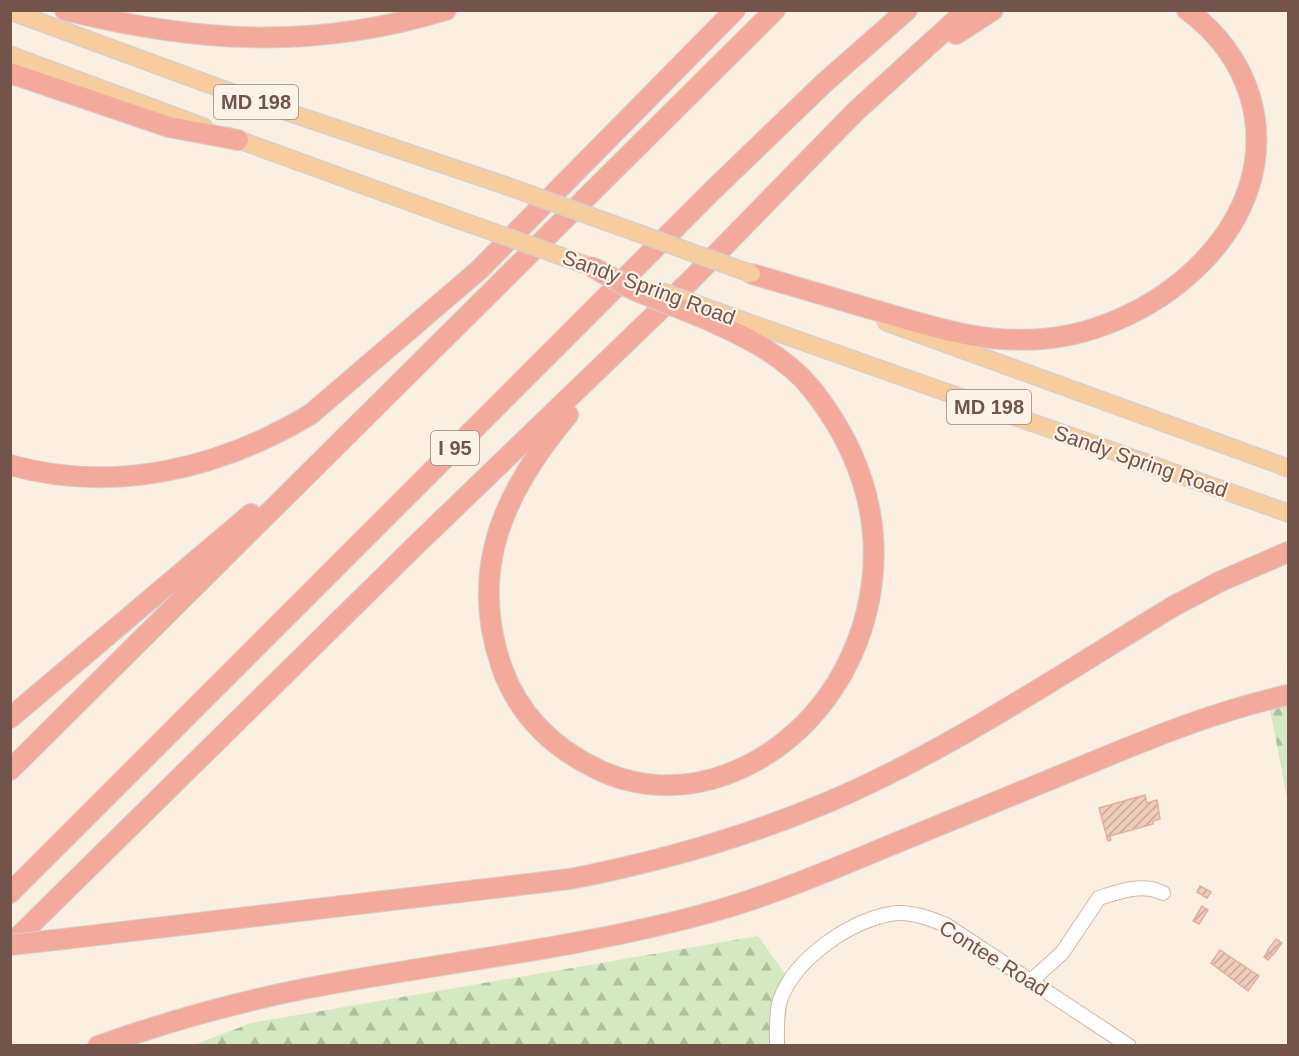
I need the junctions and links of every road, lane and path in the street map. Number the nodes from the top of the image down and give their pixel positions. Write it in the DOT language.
graph roads {
  1 [pos="65,10"];
  2 [pos="446,10"];
  3 [pos="735,10"];
  4 [pos="776,10"];
  5 [pos="907,10"];
  6 [pos="967,10"];
  7 [pos="993,10"];
  8 [pos="1186,10"];
  9 [pos="10,11"];
  10 [pos="10,55"];
  11 [pos="10,74"];
  12 [pos="238,140"];
  13 [pos="779,191"];
  14 [pos="592,267"];
  15 [pos="752,274"];
  16 [pos="691,280"];
  17 [pos="711,315"];
  18 [pos="337,444"];
  19 [pos="10,465"];
  20 [pos="1288,468"];
  21 [pos="1288,513"];
  22 [pos="1288,552"];
  23 [pos="1288,695"];
  24 [pos="10,718"];
  25 [pos="10,770"];
  26 [pos="10,893"];
  27 [pos="1163,893"];
  28 [pos="10,945"];
  29 [pos="1032,980"];
  30 [pos="98,1046"];
  31 [pos="777,1046"];
  32 [pos="1129,1046"];
  1 -- 2 [label="highway"];
  3 -- 19 [label="highway"];
  4 -- 18 [label="highway"];
  5 -- 26 [label="highway, I 95"];
  6 -- 13 [label="highway"];
  7 -- 13 [label="highway"];
  8 -- 15 [label="highway"];
  9 -- 15 [label="main road, Sandy Spring Road / MD 198, bridge"];
  10 -- 12 [label="main road, Sandy Spring Road / MD 198"];
  11 -- 12 [label="highway"];
  12 -- 14 [label="main road, Sandy Spring Road / MD 198, bridge"];
  13 -- 16 [label="highway"];
  14 -- 17 [label="highway, bridge"];
  15 -- 20 [label="main road, Sandy Spring Road / MD 198"];
  16 -- 17 [label="highway"];
  16 -- 28 [label="highway"];
  17 -- 21 [label="main road, Sandy Spring Road / MD 198"];
  18 -- 24 [label="highway"];
  18 -- 25 [label="highway"];
  22 -- 28 [label="highway, bridge"];
  23 -- 30 [label="highway"];
  27 -- 29 [label="street"];
  29 -- 31 [label="street, Contee Road"];
  29 -- 32 [label="street, Contee Road"];
}
